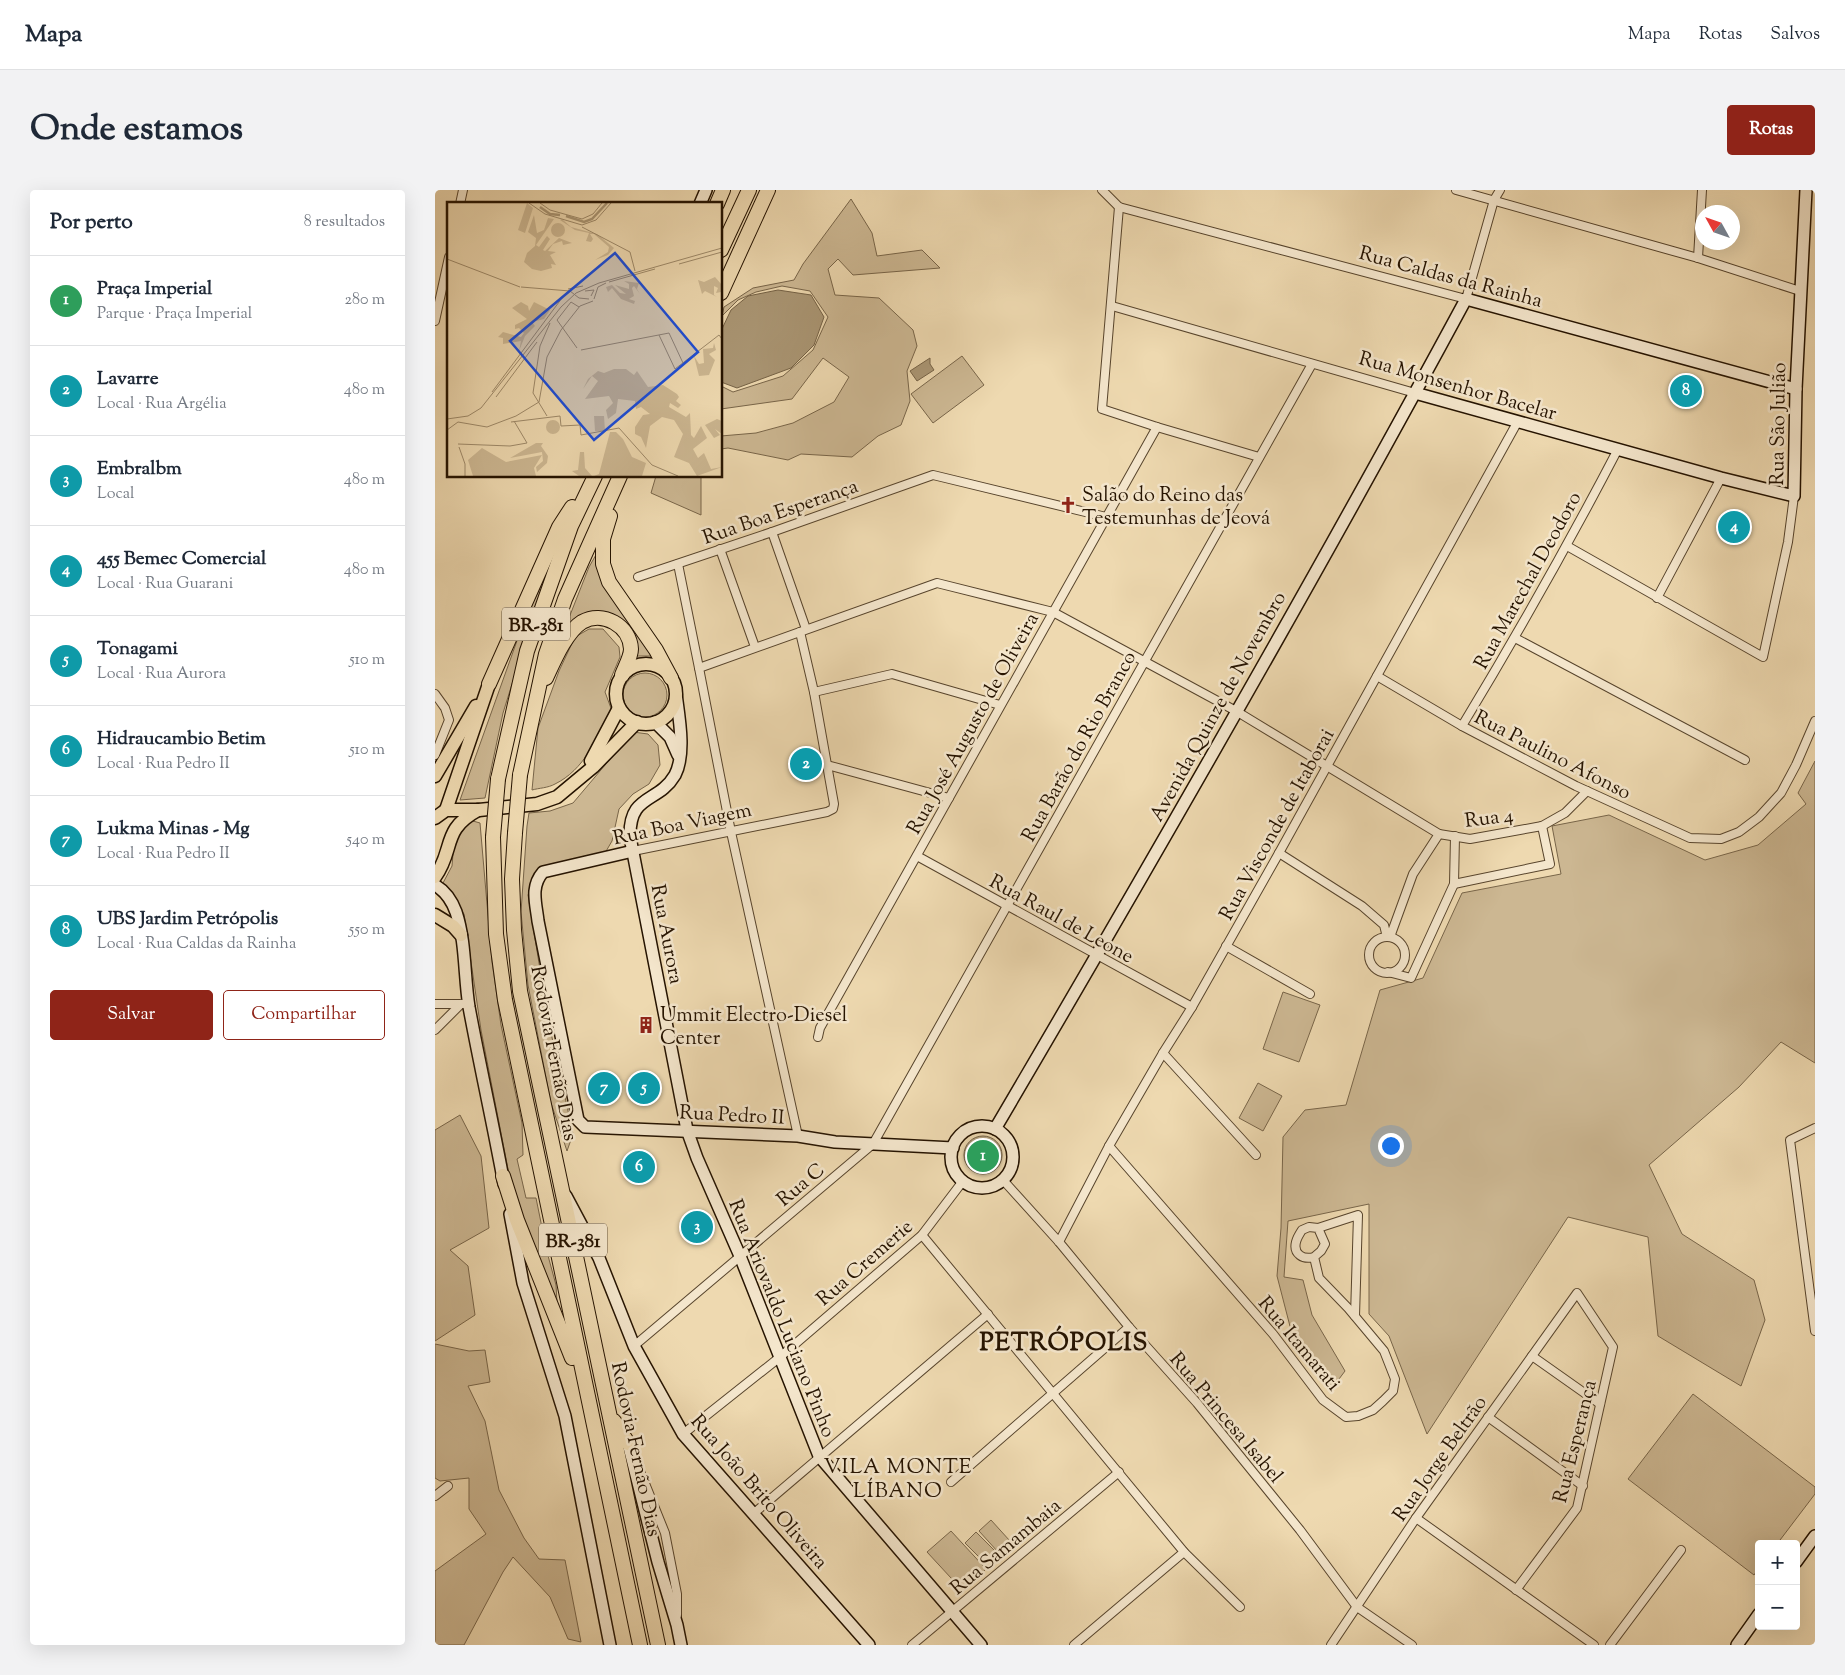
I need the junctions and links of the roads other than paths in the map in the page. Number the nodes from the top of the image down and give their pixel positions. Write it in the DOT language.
graph roads {
  1 [pos="706,190"];
  2 [pos="723,190"];
  3 [pos="749,190"];
  4 [pos="768,190"];
  5 [pos="1102,190"];
  6 [pos="1456,190"];
  7 [pos="1499,190"];
  8 [pos="1702,190"];
  9 [pos="1806,190"];
  10 [pos="1494,200"];
  11 [pos="701,202"];
  12 [pos="718,202"];
  13 [pos="1119,207"];
  14 [pos="723,246"];
  15 [pos="1698,258"];
  16 [pos="447,266"];
  17 [pos="723,289"];
  18 [pos="1800,291"];
  19 [pos="1466,299"];
  20 [pos="1112,306"];
  21 [pos="435,321"];
  22 [pos="1312,364"];
  23 [pos="1795,389"];
  24 [pos="1415,393"];
  25 [pos="1518,421"];
  26 [pos="1157,427"];
  27 [pos="1617,449"];
  28 [pos="1259,456"];
  29 [pos="592,478"];
  30 [pos="592,478"];
  31 [pos="620,478"];
  32 [pos="620,478"];
  33 [pos="1721,478"];
  34 [pos="1795,496"];
  35 [pos="1106,517"];
  36 [pos="772,532"];
  37 [pos="1567,546"];
  38 [pos="719,549"];
  39 [pos="678,564"];
  40 [pos="638,577"];
  41 [pos="1657,598"];
  42 [pos="1053,612"];
  43 [pos="803,631"];
  44 [pos="1515,638"];
  45 [pos="755,647"];
  46 [pos="1143,662"];
  47 [pos="699,668"];
  48 [pos="623,675"];
  49 [pos="1377,676"];
  50 [pos="671,678"];
  51 [pos="489,684"];
  52 [pos="814,692"];
  53 [pos="435,694"];
  54 [pos="676,694"];
  55 [pos="535,703"];
  56 [pos="1000,705"];
  57 [pos="619,708"];
  58 [pos="1236,712"];
  59 [pos="1815,721"];
  60 [pos="637,722"];
  61 [pos="655,722"];
  62 [pos="1462,726"];
  63 [pos="435,755"];
  64 [pos="1745,760"];
  65 [pos="680,763"];
  66 [pos="827,765"];
  67 [pos="1327,765"];
  68 [pos="435,776"];
  69 [pos="581,778"];
  70 [pos="1587,791"];
  71 [pos="949,798"];
  72 [pos="446,810"];
  73 [pos="479,810"];
  74 [pos="435,818"];
  75 [pos="1542,826"];
  76 [pos="731,832"];
  77 [pos="1439,834"];
  78 [pos="1455,836"];
  79 [pos="633,852"];
  80 [pos="1279,853"];
  81 [pos="917,856"];
  82 [pos="435,877"];
  83 [pos="537,879"];
  84 [pos="1453,884"];
  85 [pos="435,885"];
  86 [pos="1007,906"];
  87 [pos="435,915"];
  88 [pos="461,936"];
  89 [pos="1388,937"];
  90 [pos="1227,946"];
  91 [pos="1097,956"];
  92 [pos="1388,972"];
  93 [pos="1310,994"];
  94 [pos="435,1004"];
  95 [pos="465,1004"];
  96 [pos="1192,1007"];
  97 [pos="435,1030"];
  98 [pos="819,1037"];
  99 [pos="1163,1053"];
  100 [pos="1815,1128"];
  101 [pos="995,1129"];
  102 [pos="687,1130"];
  103 [pos="798,1136"];
  104 [pos="873,1144"];
  105 [pos="1109,1146"];
  106 [pos="953,1148"];
  107 [pos="1256,1155"];
  108 [pos="503,1176"];
  109 [pos="1003,1180"];
  110 [pos="963,1181"];
  111 [pos="562,1188"];
  112 [pos="1318,1228"];
  113 [pos="922,1235"];
  114 [pos="1059,1242"];
  115 [pos="740,1256"];
  116 [pos="1314,1257"];
  117 [pos="1577,1293"];
  118 [pos="988,1314"];
  119 [pos="1355,1316"];
  120 [pos="1129,1327"];
  121 [pos="1815,1331"];
  122 [pos="634,1346"];
  123 [pos="780,1356"];
  124 [pos="1532,1356"];
  125 [pos="1053,1392"];
  126 [pos="1600,1404"];
  127 [pos="609,1413"];
  128 [pos="1488,1417"];
  129 [pos="683,1434"];
  130 [pos="597,1436"];
  131 [pos="628,1443"];
  132 [pos="819,1456"];
  133 [pos="1119,1472"];
  134 [pos="951,1482"];
  135 [pos="447,1486"];
  136 [pos="1583,1486"];
  137 [pos="435,1496"];
  138 [pos="753,1514"];
  139 [pos="1416,1518"];
  140 [pos="1815,1536"];
  141 [pos="1681,1550"];
  142 [pos="1184,1552"];
  143 [pos="1800,1557"];
  144 [pos="1517,1590"];
  145 [pos="1240,1607"];
  146 [pos="1357,1607"];
  147 [pos="952,1610"];
  148 [pos="1755,1620"];
  149 [pos="610,1645"];
  150 [pos="640,1645"];
  151 [pos="658,1645"];
  152 [pos="681,1645"];
  153 [pos="869,1645"];
  154 [pos="912,1645"];
  155 [pos="981,1645"];
  156 [pos="1074,1645"];
  157 [pos="1331,1645"];
  158 [pos="1412,1645"];
  159 [pos="1594,1645"];
  160 [pos="1609,1645"];
  161 [pos="1737,1645"];
  1 -- 11 [label="street"];
  2 -- 12 [label="highway"];
  3 -- 14 [label="highway"];
  4 -- 17 [label="highway"];
  5 -- 13 [label="street"];
  6 -- 10 [label="street"];
  7 -- 10 [label="street"];
  8 -- 15 [label="street"];
  9 -- 18 [label="street, Rua São Julião"];
  10 -- 15 [label="street"];
  10 -- 19 [label="street"];
  13 -- 19 [label="street, Rua Caldas da Rainha"];
  13 -- 20 [label="street"];
  15 -- 18 [label="street"];
  16 -- 21 [label="street"];
  18 -- 23 [label="street, Rua São Julião"];
  19 -- 23 [label="street, Rua Caldas da Rainha"];
  19 -- 24 [label="street, Avenida Quinze de Novembro"];
  20 -- 22 [label="street, Rua Monsenhor Bacelar"];
  20 -- 26 [label="street"];
  22 -- 24 [label="street, Rua Monsenhor Bacelar"];
  22 -- 28 [label="street, Rua Barão do Rio Branco"];
  23 -- 34 [label="street, Rua São Julião"];
  24 -- 25 [label="street, Rua Monsenhor Bacelar"];
  24 -- 58 [label="street, Avenida Quinze de Novembro"];
  25 -- 27 [label="street, Rua Monsenhor Bacelar"];
  25 -- 49 [label="street, Rua Visconde de Itaborai"];
  26 -- 28 [label="street"];
  26 -- 35 [label="street, Rua José Augusto de Oliveira"];
  27 -- 33 [label="street, Rua Monsenhor Bacelar"];
  27 -- 37 [label="street, Rua Marechal Deodoro"];
  28 -- 46 [label="street, Rua Barão do Rio Branco"];
  29 -- 51 [label="highway"];
  30 -- 130 [label="highway, Rodovia Fernão Dias / BR-381, bridge"];
  31 -- 50 [label="highway"];
  32 -- 55 [label="highway, Rodovia Fernão Dias / BR-381"];
  33 -- 34 [label="street, Rua Monsenhor Bacelar"];
  33 -- 41 [label="street"];
  34 -- 41 [label="street, Rua São Julião"];
  35 -- 36 [label="street, Rua Boa Esperança"];
  35 -- 42 [label="street, Rua José Augusto de Oliveira"];
  36 -- 38 [label="street, Rua Boa Esperança"];
  36 -- 43 [label="street"];
  37 -- 41 [label="street"];
  37 -- 44 [label="street, Rua Marechal Deodoro"];
  38 -- 39 [label="street, Rua Boa Esperança"];
  38 -- 45 [label="street"];
  39 -- 40 [label="street, Rua Boa Esperança"];
  39 -- 47 [label="street"];
  42 -- 43 [label="street"];
  42 -- 46 [label="street"];
  42 -- 56 [label="street, Rua José Augusto de Oliveira"];
  43 -- 45 [label="street"];
  43 -- 52 [label="street"];
  44 -- 62 [label="street, Rua Marechal Deodoro"];
  44 -- 64 [label="street"];
  45 -- 47 [label="street"];
  46 -- 58 [label="street"];
  46 -- 86 [label="street, Rua Barão do Rio Branco"];
  47 -- 76 [label="street"];
  48 -- 50 [label="main road"];
  48 -- 55 [label="highway, BR-381"];
  48 -- 57 [label="main road"];
  49 -- 62 [label="street, Rua Paulino Afonso"];
  49 -- 67 [label="street, Rua Visconde de Itaborai"];
  50 -- 54 [label="main road"];
  51 -- 68 [label="main road"];
  51 -- 72 [label="main road"];
  52 -- 56 [label="street"];
  52 -- 66 [label="street"];
  53 -- 63 [label="street"];
  54 -- 61 [label="main road"];
  54 -- 65 [label="street"];
  55 -- 111 [label="highway, Rodovia Fernão Dias / BR-381, bridge"];
  56 -- 71 [label="street, Rua José Augusto de Oliveira"];
  57 -- 60 [label="main road"];
  57 -- 69 [label="main road"];
  58 -- 67 [label="street"];
  58 -- 91 [label="street, Avenida Quinze de Novembro"];
  59 -- 70 [label="street, Rua Paulino Afonso"];
  60 -- 61 [label="main road"];
  60 -- 69 [label="main road"];
  61 -- 65 [label="street"];
  62 -- 70 [label="street, Rua Paulino Afonso"];
  65 -- 79 [label="street, Rua Aurora"];
  66 -- 71 [label="street"];
  66 -- 76 [label="street, Rua Boa Viagem"];
  67 -- 77 [label="street"];
  67 -- 80 [label="street, Rua Visconde de Itaborai"];
  69 -- 73 [label="main road"];
  70 -- 75 [label="street, Rua 4"];
  71 -- 81 [label="street, Rua José Augusto de Oliveira"];
  72 -- 73 [label="main road"];
  72 -- 74 [label="main road"];
  73 -- 82 [label="main road"];
  75 -- 78 [label="street, Rua 4"];
  75 -- 84 [label="street"];
  76 -- 79 [label="street, Rua Boa Viagem"];
  76 -- 103 [label="street"];
  77 -- 78 [label="street, Rua 4"];
  77 -- 89 [label="street, Rua 4"];
  78 -- 84 [label="street"];
  79 -- 83 [label="street, Rua Boa Viagem"];
  79 -- 102 [label="street, Rua Aurora"];
  80 -- 89 [label="street"];
  80 -- 90 [label="street, Rua Visconde de Itaborai"];
  81 -- 86 [label="street, Rua Raul de Leone"];
  81 -- 98 [label="street, Rua José Augusto de Oliveira"];
  83 -- 102 [label="street, Rua Pedro II"];
  84 -- 92 [label="street"];
  85 -- 88 [label="street, BR-381"];
  86 -- 91 [label="street, Rua Raul de Leone"];
  86 -- 104 [label="street, Rua Barão do Rio Branco"];
  87 -- 88 [label="main road"];
  88 -- 95 [label="street, BR-381"];
  89 -- 92 [label="street"];
  89 -- 92 [label="street"];
  90 -- 93 [label="street"];
  90 -- 96 [label="street, Rua Visconde de Itaborai"];
  91 -- 96 [label="street, Rua Raul de Leone"];
  91 -- 101 [label="street, Avenida Quinze de Novembro"];
  94 -- 95 [label="street"];
  95 -- 97 [label="street"];
  95 -- 108 [label="street, BR-381"];
  96 -- 99 [label="street, Rua Visconde de Itaborai"];
  99 -- 105 [label="street, Rua Visconde de Itaborai"];
  99 -- 107 [label="street"];
  100 -- 121 [label="street"];
  101 -- 106 [label="street"];
  101 -- 109 [label="street"];
  102 -- 103 [label="street, Rua Pedro II"];
  102 -- 115 [label="street, Rua Ariovaldo Luciano Pinho"];
  103 -- 104 [label="street, Rua Pedro II"];
  104 -- 106 [label="street, Rua Pedro II"];
  104 -- 115 [label="street, Rua C"];
  105 -- 114 [label="street, Rua Visconde de Itaborai"];
  105 -- 119 [label="street, Rua Itamarati"];
  106 -- 110 [label="street"];
  108 -- 130 [label="highway, BR-381"];
  108 -- 149 [label="street, BR-381"];
  109 -- 110 [label="street"];
  109 -- 114 [label="street, Rua Princesa Isabel"];
  110 -- 113 [label="street, Rua Cremerie"];
  111 -- 122 [label="street, Rua João Brito Oliveira"];
  111 -- 127 [label="highway, Rodovia Fernão Dias / BR-381"];
  112 -- 116 [label="street"];
  112 -- 116 [label="street"];
  112 -- 119 [label="street"];
  113 -- 118 [label="street"];
  113 -- 123 [label="street, Rua Cremerie"];
  114 -- 120 [label="street, Rua Princesa Isabel"];
  115 -- 122 [label="street, Rua C"];
  115 -- 123 [label="street, Rua Ariovaldo Luciano Pinho"];
  116 -- 119 [label="street, Rua Itamarati"];
  117 -- 124 [label="street, Rua Jorge Beltrão"];
  117 -- 126 [label="street, Rua Esperança"];
  118 -- 125 [label="street"];
  118 -- 132 [label="street"];
  120 -- 125 [label="street"];
  120 -- 146 [label="street, Rua Princesa Isabel"];
  122 -- 129 [label="street, Rua João Brito Oliveira"];
  123 -- 129 [label="street, Rua Cremerie"];
  123 -- 132 [label="street, Rua Ariovaldo Luciano Pinho"];
  124 -- 126 [label="street"];
  124 -- 128 [label="street, Rua Jorge Beltrão"];
  125 -- 133 [label="street"];
  125 -- 134 [label="street"];
  126 -- 136 [label="street, Rua Esperança"];
  127 -- 131 [label="highway, BR-381"];
  127 -- 151 [label="highway, Rodovia Fernão Dias / BR-381"];
  128 -- 136 [label="street"];
  128 -- 139 [label="street, Rua Jorge Beltrão"];
  129 -- 138 [label="street, Rua João Brito Oliveira"];
  130 -- 150 [label="highway, Rodovia Fernão Dias / BR-381"];
  131 -- 152 [label="street, Rodovia Fernão Dias / BR-381"];
  132 -- 138 [label="street"];
  132 -- 147 [label="street, Rua Ariovaldo Luciano Pinho"];
  133 -- 142 [label="street"];
  133 -- 147 [label="street, Rua Samambaia"];
  135 -- 137 [label="street"];
  136 -- 144 [label="street, Rua Esperança"];
  138 -- 153 [label="street, Rua João Brito Oliveira"];
  139 -- 144 [label="street"];
  139 -- 146 [label="street, Rua Jorge Beltrão"];
  140 -- 143 [label="street"];
  141 -- 160 [label="street"];
  142 -- 145 [label="street"];
  142 -- 156 [label="street"];
  144 -- 159 [label="street"];
  146 -- 157 [label="street, Rua Jorge Beltrão"];
  146 -- 158 [label="street, Rua Princesa Isabel"];
  147 -- 154 [label="street, Rua Samambaia"];
  147 -- 155 [label="street, Rua Ariovaldo Luciano Pinho"];
  148 -- 161 [label="street"];
}
